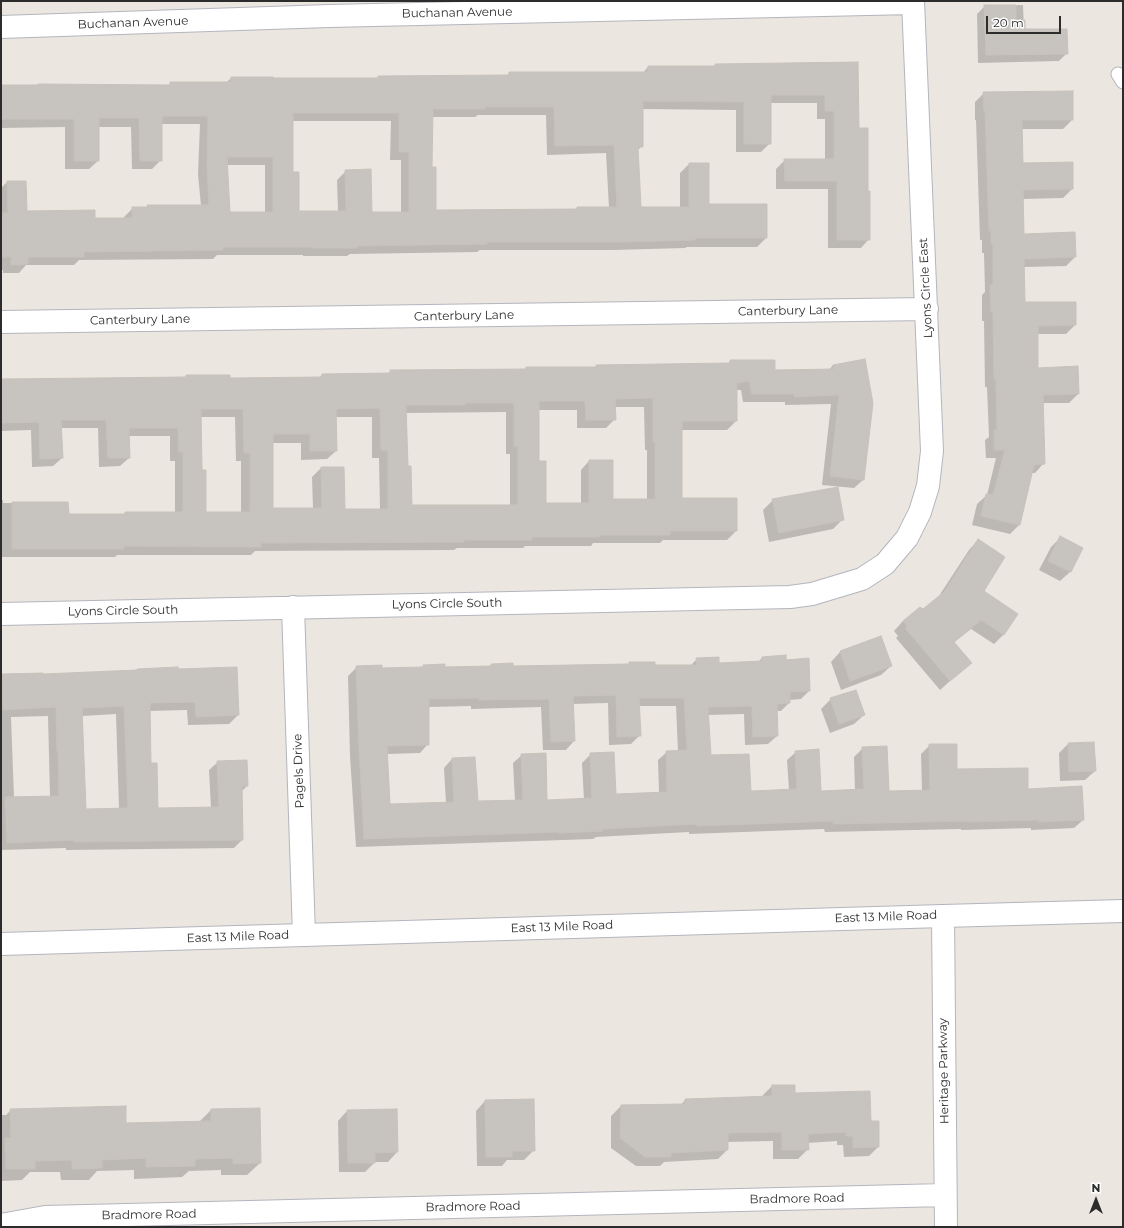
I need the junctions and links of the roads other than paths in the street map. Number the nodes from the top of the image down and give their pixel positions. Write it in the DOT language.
graph roads {
  1 [pos="913,2"];
  2 [pos="621,6"];
  3 [pos="329,8"];
  4 [pos="1,27"];
  5 [pos="927,310"];
  6 [pos="1,322"];
  7 [pos="885,564"];
  8 [pos="293,607"];
  9 [pos="1,614"];
  10 [pos="1123,912"];
  11 [pos="943,916"];
  12 [pos="304,935"];
  13 [pos="1,944"];
  14 [pos="945,1195"];
  15 [pos="1,1225"];
  16 [pos="946,1227"];
  1 -- 2 [label="street, Buchanan Avenue"];
  1 -- 5 [label="street, Lyons Circle East"];
  2 -- 3 [label="street, Buchanan Avenue"];
  3 -- 4 [label="street, Buchanan Avenue"];
  5 -- 6 [label="street, Canterbury Lane"];
  5 -- 7 [label="street, Lyons Circle East"];
  7 -- 8 [label="street, Lyons Circle South"];
  8 -- 9 [label="street, Lyons Circle South"];
  8 -- 12 [label="street, Pagels Drive"];
  10 -- 11 [label="street, East 13 Mile Road"];
  11 -- 12 [label="street, East 13 Mile Road"];
  11 -- 14 [label="street, Heritage Parkway"];
  12 -- 13 [label="street, East 13 Mile Road"];
  14 -- 15 [label="street, Bradmore Road"];
  14 -- 16 [label="street, Heritage Parkway"];
}
